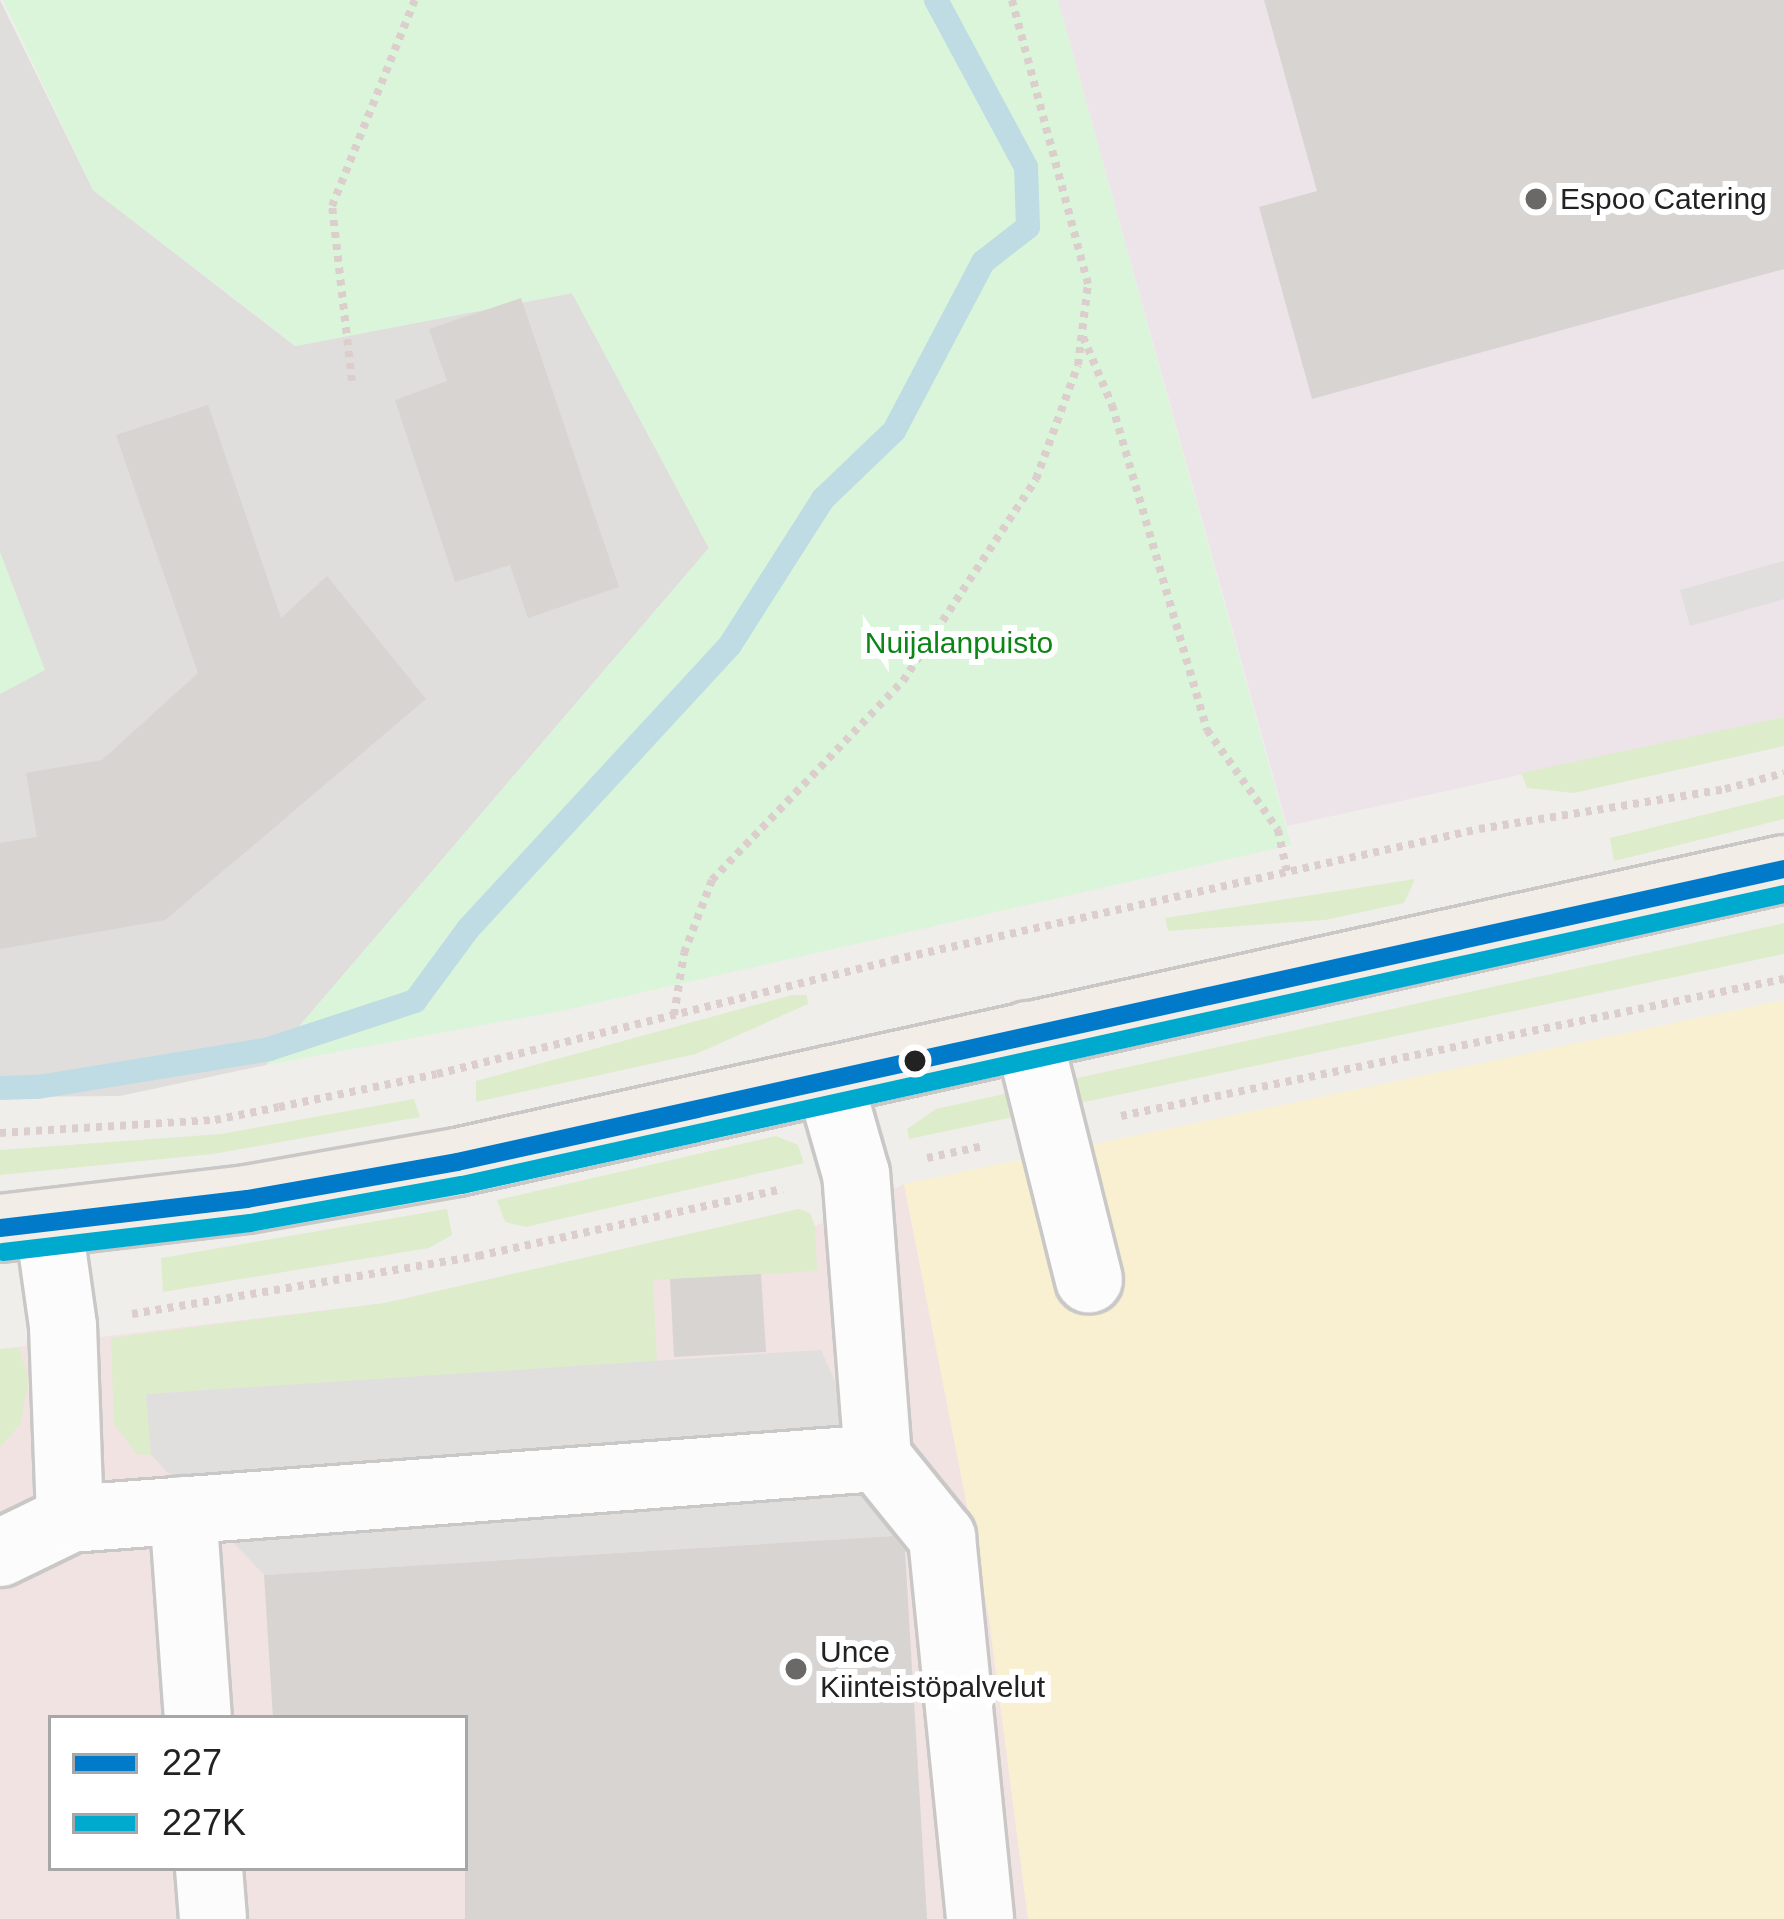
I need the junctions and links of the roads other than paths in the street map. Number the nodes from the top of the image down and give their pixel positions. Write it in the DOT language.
graph roads {
  1 [pos="1784,869"];
  2 [pos="1028,1035"];
  3 [pos="829,1080"];
  4 [pos="25,1227"];
  5 [pos="1089,1280"];
  6 [pos="878,1458"];
  7 [pos="182,1510"];
  8 [pos="70,1519"];
  9 [pos="0,1553"];
  10 [pos="198,1715"];
  11 [pos="209,1871"];
  12 [pos="213,1919"];
  13 [pos="980,1919"];
  1 -- 2 [label="main road"];
  2 -- 3 [label="main road"];
  2 -- 5 [label="lane"];
  3 -- 4 [label="main road"];
  3 -- 6 [label="lane"];
  4 -- 8 [label="lane"];
  6 -- 7 [label="lane"];
  6 -- 13 [label="lane"];
  7 -- 8 [label="lane"];
  7 -- 10 [label="lane"];
  8 -- 9 [label="lane"];
  11 -- 12 [label="lane"];
}
